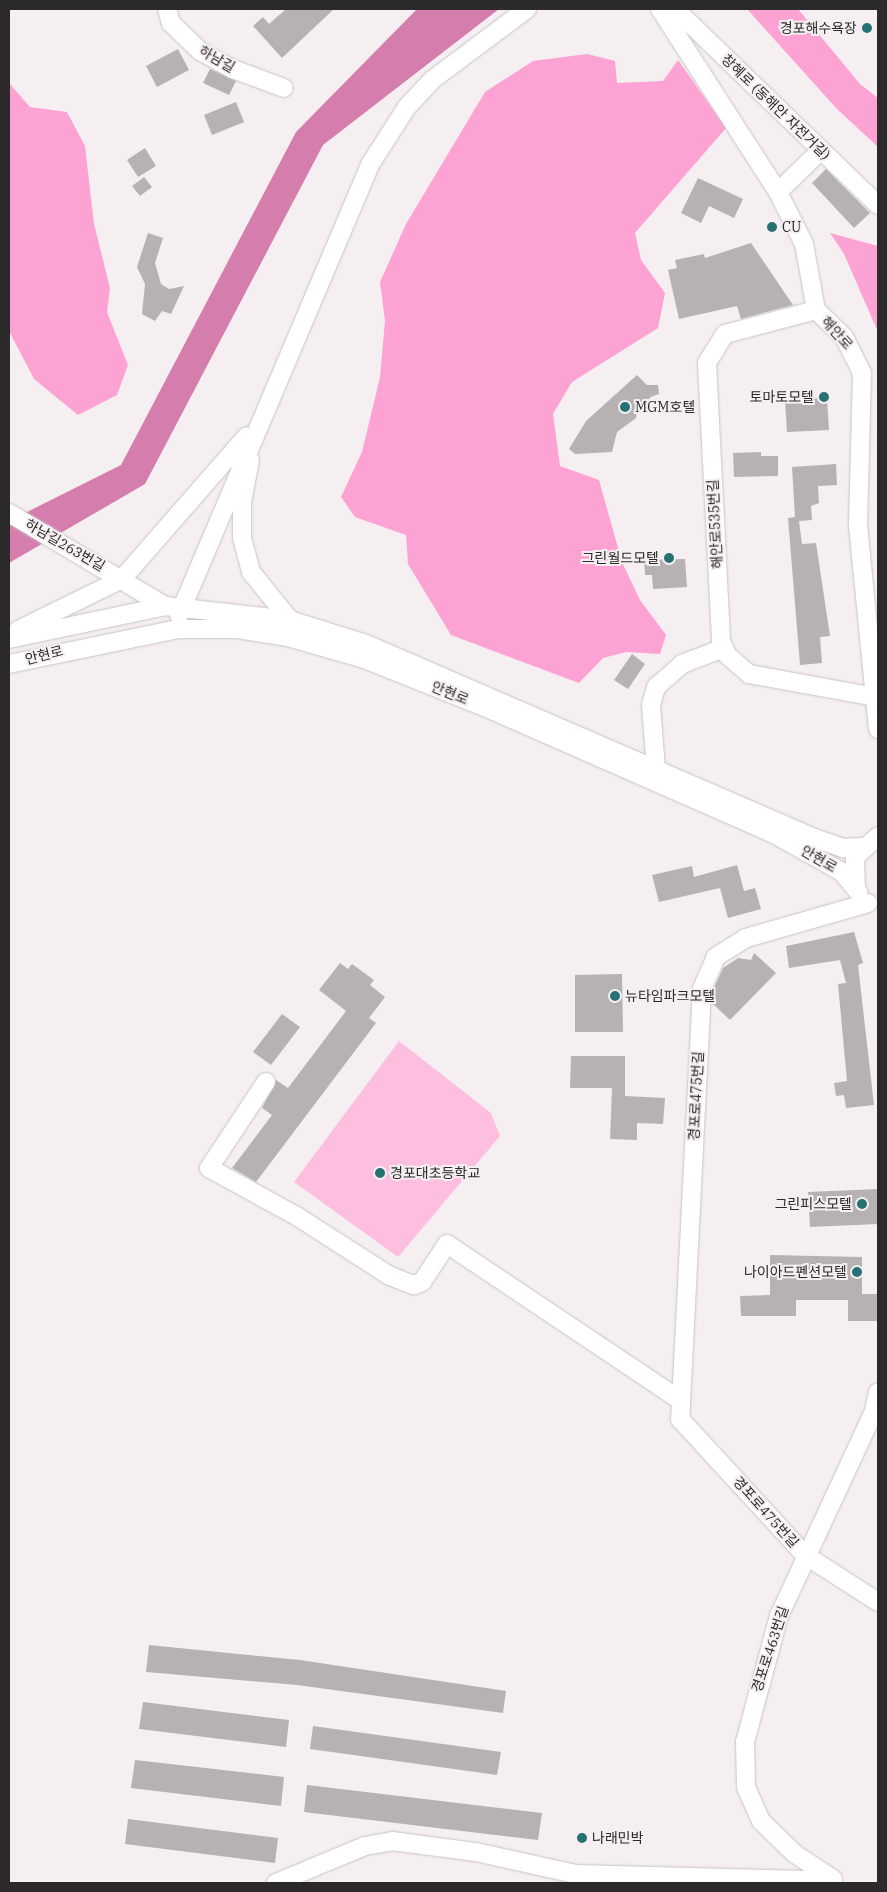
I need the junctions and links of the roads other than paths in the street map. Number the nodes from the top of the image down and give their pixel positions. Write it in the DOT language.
graph roads {
  1 [pos="167,9"];
  2 [pos="527,9"];
  3 [pos="660,9"];
  4 [pos="675,9"];
  5 [pos="284,88"];
  6 [pos="821,150"];
  7 [pos="778,192"];
  8 [pos="878,205"];
  9 [pos="816,310"];
  10 [pos="256,426"];
  11 [pos="11,514"];
  12 [pos="122,579"];
  13 [pos="172,606"];
  14 [pos="290,620"];
  15 [pos="178,629"];
  16 [pos="9,634"];
  17 [pos="9,639"];
  18 [pos="724,648"];
  19 [pos="9,664"];
  20 [pos="875,698"];
  21 [pos="878,729"];
  22 [pos="656,769"];
  23 [pos="878,836"];
  24 [pos="861,847"];
  25 [pos="868,901"];
  26 [pos="266,1082"];
  27 [pos="878,1392"];
  28 [pos="680,1400"];
  29 [pos="876,1412"];
  30 [pos="805,1555"];
  31 [pos="878,1602"];
  32 [pos="834,1880"];
  33 [pos="276,1883"];
  1 -- 5 [label="street, 하남길"];
  2 -- 10 [label="street"];
  3 -- 7 [label="street, 해안로"];
  4 -- 6 [label="street, 창혜로 (동해안 자전거길)"];
  6 -- 7 [label="street"];
  6 -- 8 [label="street, 창혜로 (동해안 자전거길)"];
  7 -- 9 [label="street, 해안로"];
  9 -- 18 [label="street, 해안로535번길"];
  9 -- 20 [label="street, 해안로"];
  10 -- 12 [label="street"];
  10 -- 13 [label="street"];
  10 -- 14 [label="street"];
  11 -- 12 [label="street, 하남길263번길"];
  12 -- 13 [label="street, 하남길263번길"];
  12 -- 16 [label="street"];
  13 -- 14 [label="street, 안현로"];
  13 -- 15 [label="street"];
  13 -- 17 [label="street, 안현로"];
  14 -- 22 [label="street, 안현로"];
  15 -- 19 [label="street, 안현로"];
  15 -- 25 [label="street, 안현로"];
  18 -- 20 [label="street"];
  18 -- 22 [label="street"];
  20 -- 21 [label="street, 해안로"];
  22 -- 24 [label="street, 안현로"];
  23 -- 24 [label="street"];
  24 -- 25 [label="street"];
  25 -- 28 [label="street, 경포로475번길"];
  26 -- 28 [label="street"];
  27 -- 29 [label="street, 경포로463번길"];
  28 -- 30 [label="street, 경포로475번길"];
  29 -- 30 [label="street, 경포로463번길"];
  30 -- 31 [label="street, 경포로475번길"];
  30 -- 32 [label="street, 경포로463번길"];
  32 -- 33 [label="street"];
}
